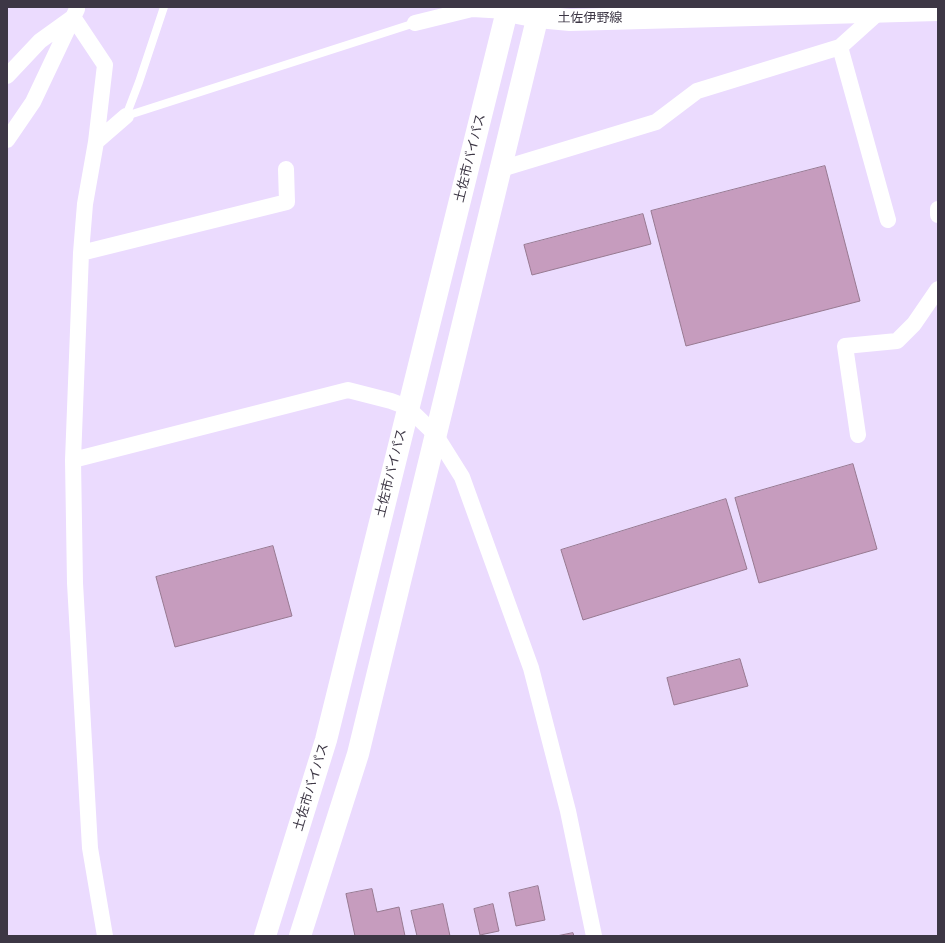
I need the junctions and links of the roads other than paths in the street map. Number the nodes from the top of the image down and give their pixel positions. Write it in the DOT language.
graph roads {
  1 [pos="164,7"];
  2 [pos="507,9"];
  3 [pos="889,10"];
  4 [pos="938,10"];
  5 [pos="737,11"];
  6 [pos="76,12"];
  7 [pos="539,12"];
  8 [pos="415,23"];
  9 [pos="840,47"];
  10 [pos="7,76"];
  11 [pos="126,116"];
  12 [pos="7,140"];
  13 [pos="96,142"];
  14 [pos="286,169"];
  15 [pos="501,169"];
  16 [pos="938,208"];
  17 [pos="938,215"];
  18 [pos="888,220"];
  19 [pos="81,253"];
  20 [pos="938,289"];
  21 [pos="407,407"];
  22 [pos="435,434"];
  23 [pos="858,436"];
  24 [pos="73,460"];
  25 [pos="105,936"];
  26 [pos="266,936"];
  27 [pos="300,936"];
  28 [pos="594,936"];
  1 -- 11 [label="lane"];
  2 -- 7 [label="main road, 土佐伊野線"];
  2 -- 8 [label="street"];
  2 -- 21 [label="main road, 土佐市バイパス"];
  3 -- 4 [label="main road, 土佐伊野線"];
  3 -- 5 [label="main road, 土佐伊野線"];
  3 -- 9 [label="street"];
  5 -- 7 [label="main road, 土佐伊野線"];
  6 -- 10 [label="street"];
  6 -- 12 [label="street"];
  6 -- 13 [label="street"];
  7 -- 15 [label="main road"];
  8 -- 11 [label="lane"];
  9 -- 15 [label="street"];
  9 -- 18 [label="street"];
  11 -- 13 [label="street"];
  13 -- 19 [label="street"];
  14 -- 19 [label="street"];
  15 -- 22 [label="main road"];
  16 -- 17 [label="street"];
  19 -- 24 [label="street"];
  20 -- 23 [label="street"];
  21 -- 22 [label="street"];
  21 -- 24 [label="street"];
  21 -- 26 [label="main road, 土佐市バイパス"];
  22 -- 27 [label="main road"];
  22 -- 28 [label="street"];
  24 -- 25 [label="street"];
}
